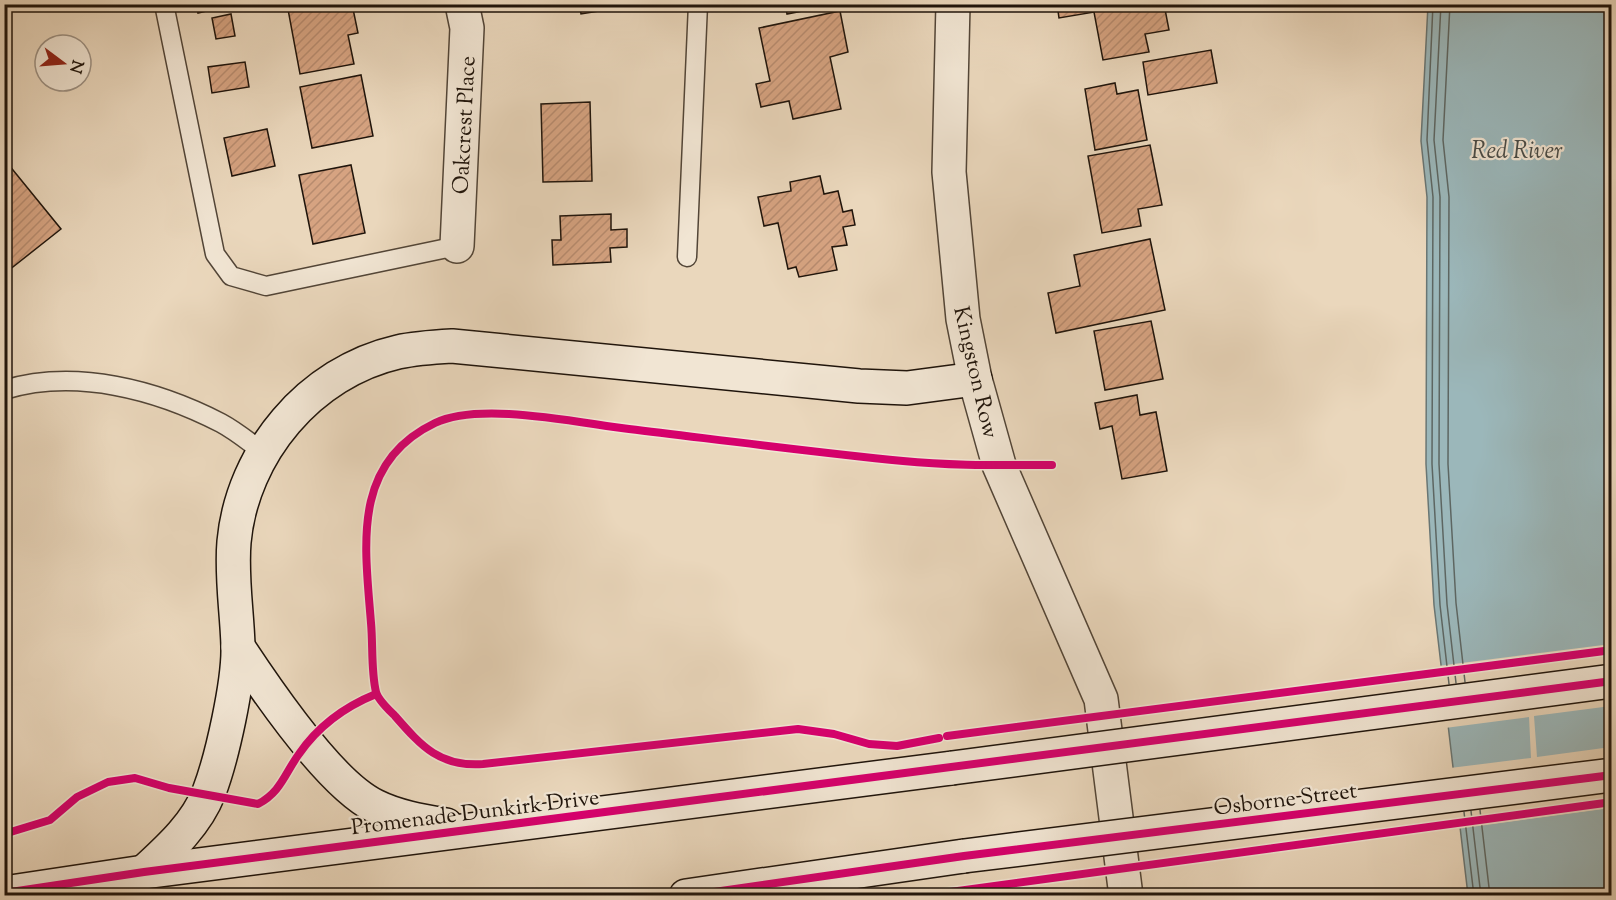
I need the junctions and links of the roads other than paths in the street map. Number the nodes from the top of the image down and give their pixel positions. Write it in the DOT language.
graph roads {
  1 [pos="164,4"];
  2 [pos="462,4"];
  3 [pos="698,4"];
  4 [pos="953,4"];
  5 [pos="457,246"];
  6 [pos="687,257"];
  7 [pos="975,378"];
  8 [pos="7,392"];
  9 [pos="263,452"];
  10 [pos="238,647"];
  11 [pos="1611,681"];
  12 [pos="1611,775"];
  13 [pos="474,829"];
  14 [pos="144,872"];
  15 [pos="4,893"];
  16 [pos="686,896"];
  17 [pos="1126,896"];
  1 -- 5 [label="lane"];
  2 -- 5 [label="main road, Oakcrest Place"];
  3 -- 6 [label="lane"];
  4 -- 7 [label="main road, Kingston Row"];
  7 -- 9 [label="main road"];
  7 -- 17 [label="main road, Kingston Row"];
  8 -- 9 [label="lane"];
  9 -- 10 [label="main road"];
  10 -- 13 [label="main road"];
  10 -- 14 [label="main road"];
  11 -- 13 [label="main road, Promenade Dunkirk Drive, bridge"];
  12 -- 16 [label="main road, Osborne Street, bridge"];
  13 -- 14 [label="main road, Promenade Dunkirk Drive"];
  14 -- 15 [label="main road, Promenade Dunkirk Drive"];
}
